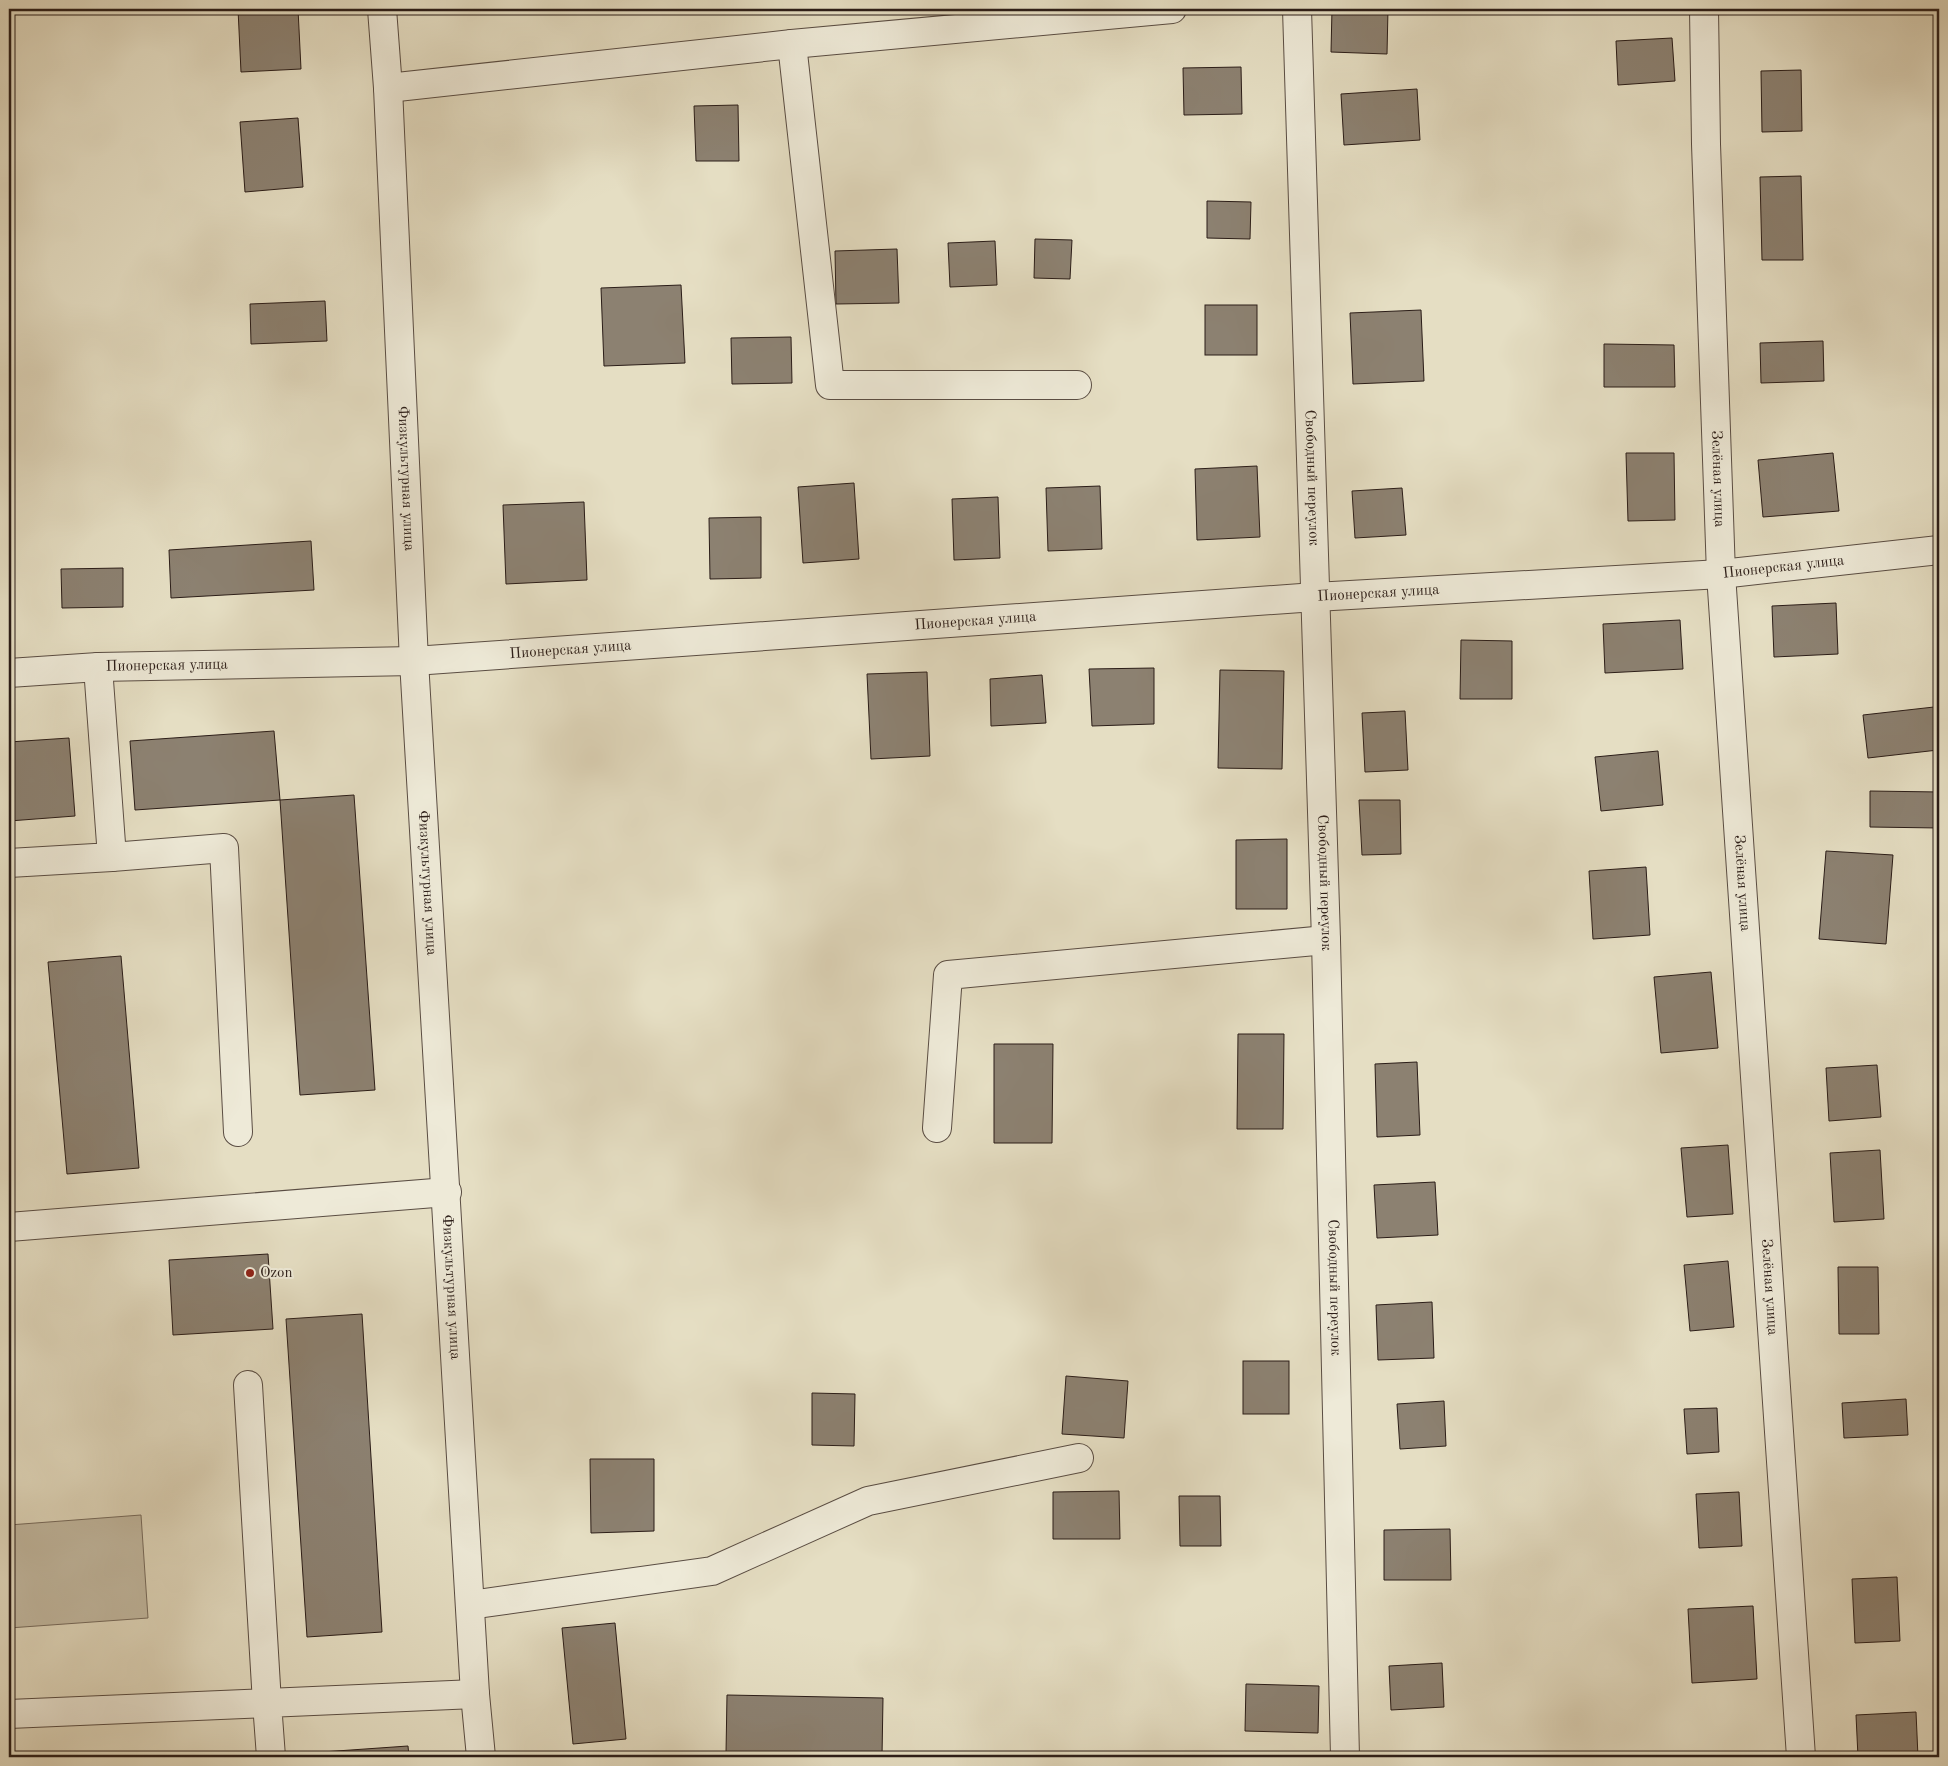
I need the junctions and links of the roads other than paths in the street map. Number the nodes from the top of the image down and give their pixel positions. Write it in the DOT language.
graph roads {
  1 [pos="382,9"];
  2 [pos="1172,9"];
  3 [pos="1297,9"];
  4 [pos="1704,9"];
  5 [pos="792,44"];
  6 [pos="388,88"];
  7 [pos="1077,385"];
  8 [pos="1939,550"];
  9 [pos="1721,574"];
  10 [pos="1315,596"];
  11 [pos="414,661"];
  12 [pos="98,667"];
  13 [pos="9,673"];
  14 [pos="112,857"];
  15 [pos="9,863"];
  16 [pos="1326,940"];
  17 [pos="937,1128"];
  18 [pos="238,1132"];
  19 [pos="446,1192"];
  20 [pos="9,1227"];
  21 [pos="248,1385"];
  22 [pos="1079,1458"];
  23 [pos="470,1605"];
  24 [pos="475,1694"];
  25 [pos="267,1703"];
  26 [pos="9,1714"];
  27 [pos="271,1757"];
  28 [pos="480,1757"];
  29 [pos="1345,1757"];
  30 [pos="1801,1757"];
  1 -- 6 [label="street, Физкультурная улица"];
  2 -- 5 [label="street"];
  3 -- 10 [label="street, Свободный переулок"];
  4 -- 9 [label="street, Зелёная улица"];
  5 -- 6 [label="street"];
  5 -- 7 [label="street"];
  6 -- 11 [label="street, Физкультурная улица"];
  8 -- 9 [label="street, Пионерская улица"];
  9 -- 10 [label="street, Пионерская улица"];
  9 -- 30 [label="street, Зелёная улица"];
  10 -- 11 [label="street, Пионерская улица"];
  10 -- 16 [label="street, Свободный переулок"];
  11 -- 12 [label="street, Пионерская улица"];
  11 -- 19 [label="street, Физкультурная улица"];
  12 -- 13 [label="street, Пионерская улица"];
  12 -- 14 [label="street"];
  14 -- 15 [label="street"];
  14 -- 18 [label="street"];
  16 -- 17 [label="street"];
  16 -- 29 [label="street, Свободный переулок"];
  19 -- 20 [label="street"];
  19 -- 23 [label="street, Физкультурная улица"];
  21 -- 25 [label="street"];
  22 -- 23 [label="street"];
  23 -- 24 [label="street, Физкультурная улица"];
  24 -- 25 [label="street"];
  24 -- 28 [label="street, Физкультурная улица"];
  25 -- 26 [label="street"];
  25 -- 27 [label="street"];
}
